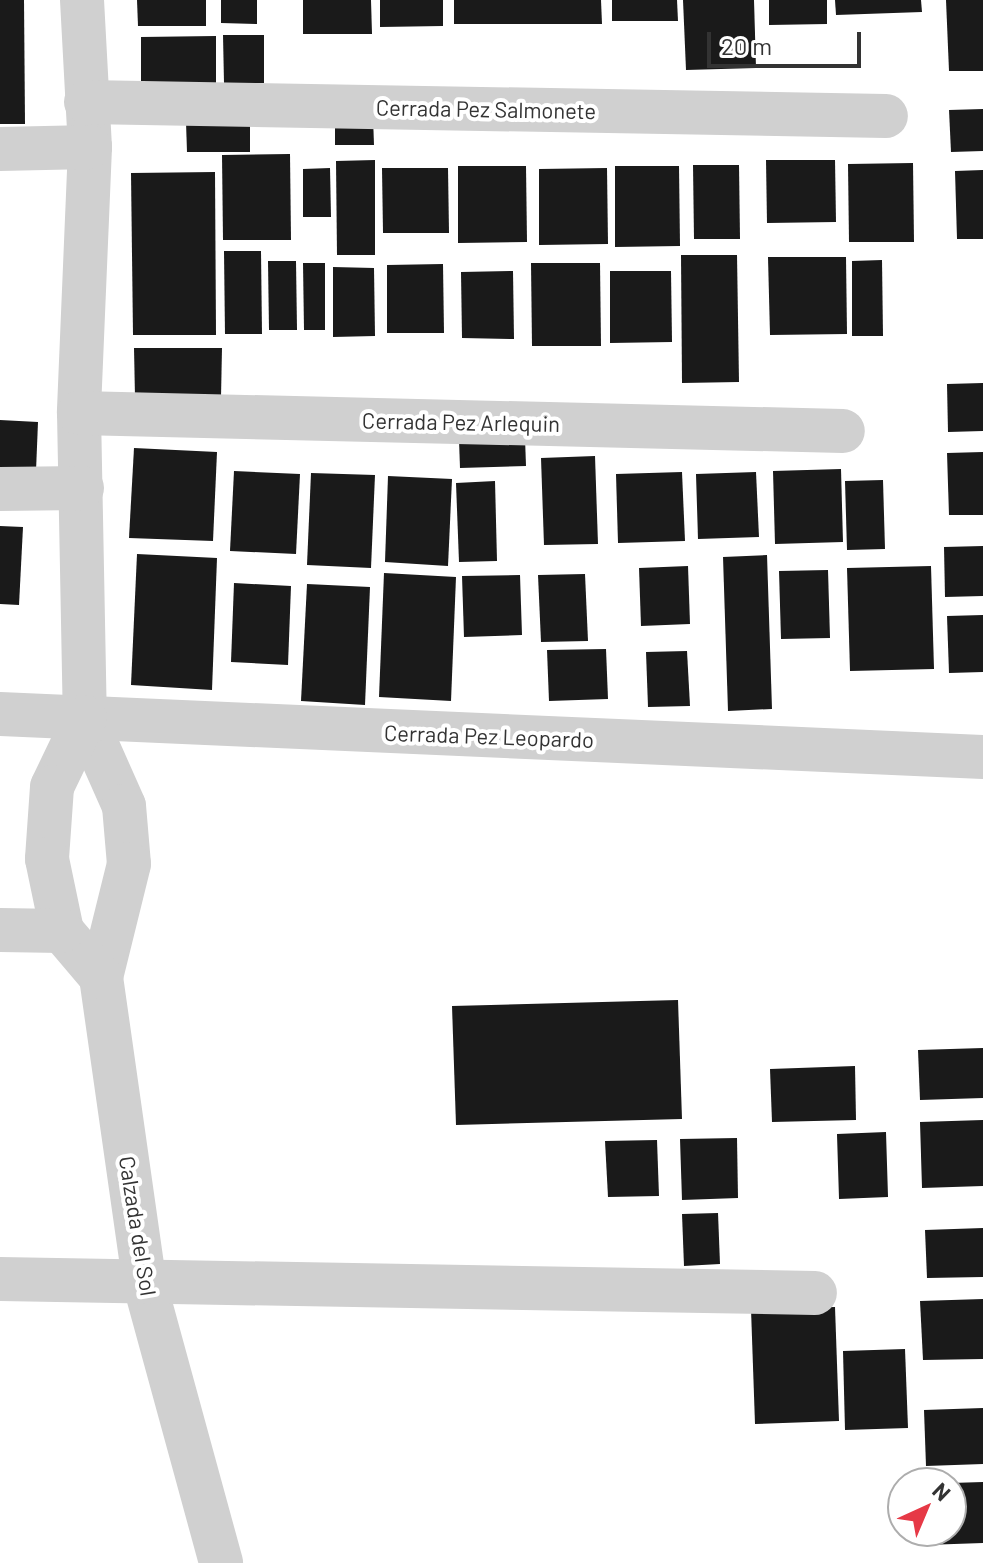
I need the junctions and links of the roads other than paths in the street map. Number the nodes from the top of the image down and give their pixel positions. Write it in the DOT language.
graph roads {
  1 [pos="82,0"];
  2 [pos="86,102"];
  3 [pos="886,116"];
  4 [pos="90,147"];
  5 [pos="0,149"];
  6 [pos="79,413"];
  7 [pos="843,431"];
  8 [pos="82,488"];
  9 [pos="0,489"];
  10 [pos="0,714"];
  11 [pos="85,718"];
  12 [pos="983,757"];
  13 [pos="0,930"];
  14 [pos="62,931"];
  15 [pos="101,977"];
  16 [pos="0,1279"];
  17 [pos="144,1281"];
  18 [pos="815,1293"];
  19 [pos="221,1563"];
  1 -- 2 [label="street"];
  2 -- 3 [label="street, Cerrada Pez Salmonete"];
  2 -- 4 [label="street"];
  4 -- 5 [label="street"];
  4 -- 6 [label="street"];
  6 -- 7 [label="street, Cerrada Pez Arlequin"];
  6 -- 8 [label="street"];
  8 -- 9 [label="street"];
  8 -- 11 [label="street"];
  10 -- 11 [label="street, Cerrada Pez Leopardo"];
  11 -- 12 [label="street, Cerrada Pez Leopardo"];
  11 -- 14 [label="street"];
  11 -- 15 [label="street"];
  13 -- 14 [label="street"];
  14 -- 15 [label="street"];
  15 -- 17 [label="street, Calzada del Sol"];
  16 -- 17 [label="street"];
  17 -- 18 [label="street"];
  17 -- 19 [label="street, Calzada del Sol"];
}
